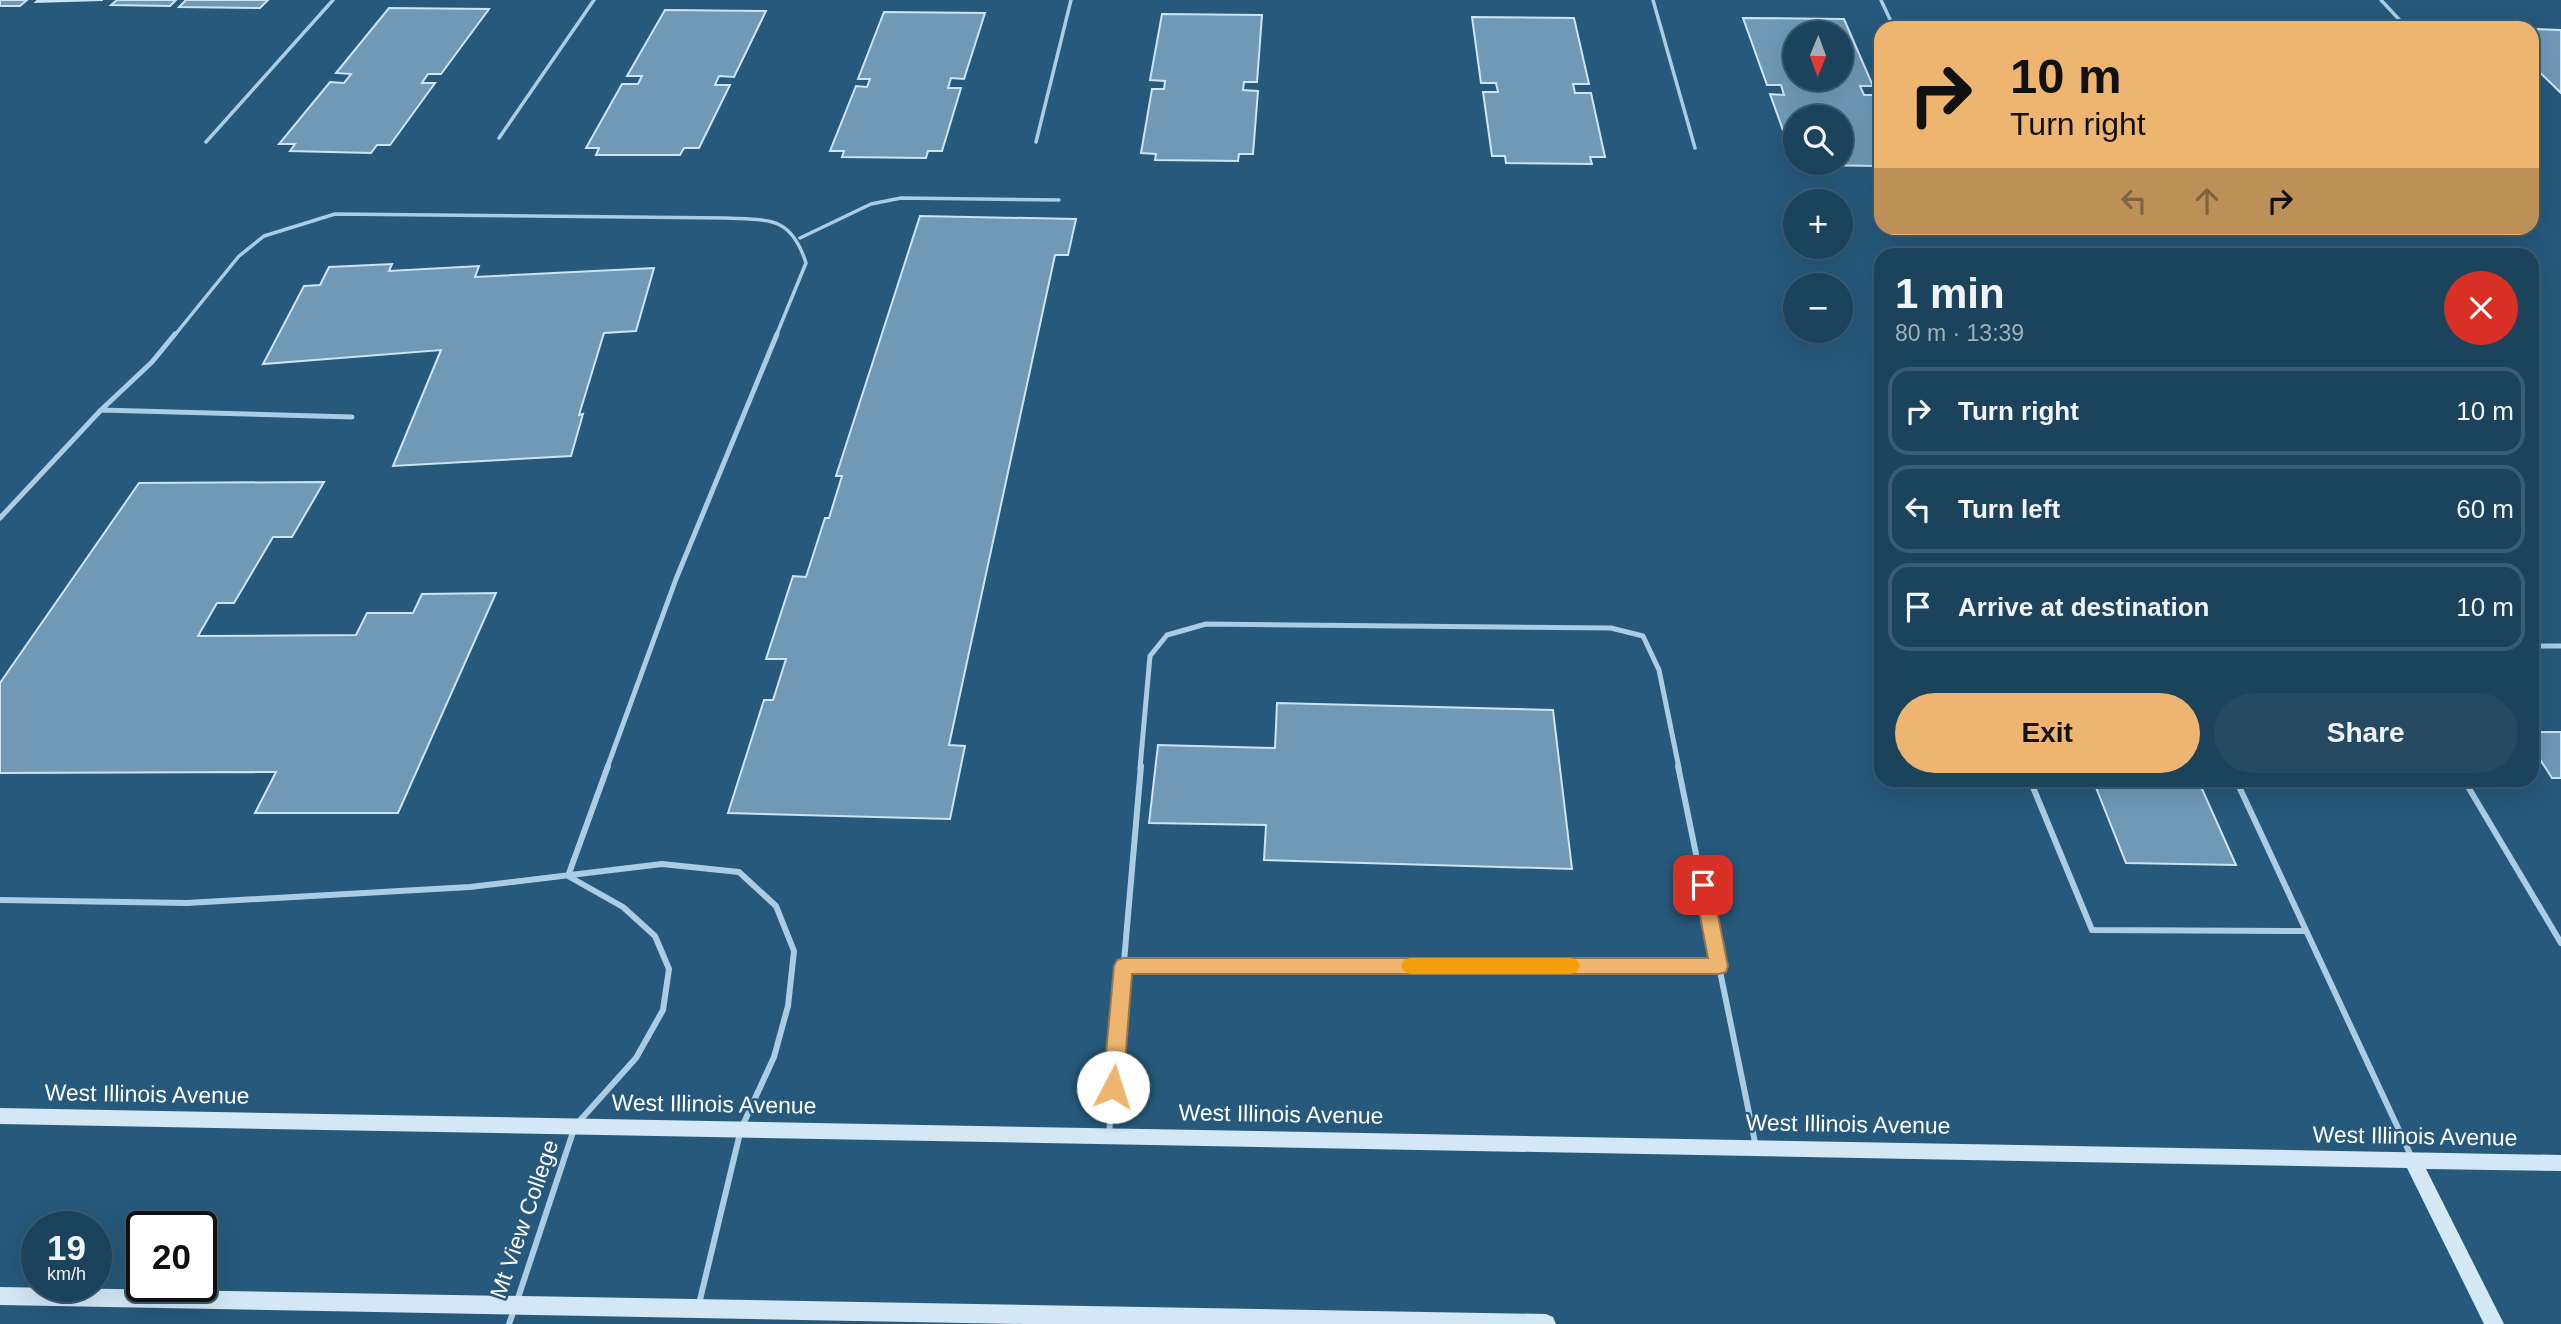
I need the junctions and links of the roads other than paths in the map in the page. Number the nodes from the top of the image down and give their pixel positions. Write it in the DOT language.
graph roads {
  1 [pos="332,0"];
  2 [pos="594,0"];
  3 [pos="1071,0"];
  4 [pos="1653,0"];
  5 [pos="1881,0"];
  6 [pos="2381,0"];
  7 [pos="1891,21"];
  8 [pos="2400,21"];
  9 [pos="499,138"];
  10 [pos="206,142"];
  11 [pos="1036,142"];
  12 [pos="1695,148"];
  13 [pos="1059,200"];
  14 [pos="800,238"];
  15 [pos="101,410"];
  16 [pos="352,418"];
  17 [pos="0,518"];
  18 [pos="2539,646"];
  19 [pos="2561,646"];
  20 [pos="2033,787"];
  21 [pos="2239,787"];
  22 [pos="2468,787"];
  23 [pos="568,876"];
  24 [pos="0,900"];
  25 [pos="2306,932"];
  26 [pos="2561,943"];
  27 [pos="1123,966"];
  28 [pos="1719,966"];
  29 [pos="0,1116"];
  30 [pos="575,1126"];
  31 [pos="741,1129"];
  32 [pos="1109,1135"];
  33 [pos="1756,1147"];
  34 [pos="2413,1161"];
  35 [pos="2561,1163"];
  36 [pos="0,1296"];
  37 [pos="516,1305"];
  38 [pos="697,1312"];
  39 [pos="509,1324"];
  40 [pos="1546,1324"];
  41 [pos="2494,1324"];
  1 -- 10 [label="lane"];
  2 -- 9 [label="lane"];
  3 -- 11 [label="lane"];
  4 -- 12 [label="lane"];
  5 -- 7 [label="lane"];
  6 -- 8 [label="lane"];
  13 -- 14 [label="lane"];
  14 -- 15 [label="lane"];
  14 -- 23 [label="lane"];
  15 -- 16 [label="lane"];
  15 -- 17 [label="lane"];
  18 -- 19 [label="lane"];
  20 -- 25 [label="lane"];
  21 -- 25 [label="lane"];
  22 -- 26 [label="lane"];
  23 -- 24 [label="lane"];
  23 -- 30 [label="lane"];
  23 -- 31 [label="lane"];
  25 -- 34 [label="lane"];
  27 -- 28 [label="lane"];
  27 -- 28 [label="lane"];
  27 -- 32 [label="lane"];
  28 -- 33 [label="lane"];
  29 -- 30 [label="main road, West Illinois Avenue"];
  30 -- 31 [label="main road, West Illinois Avenue"];
  30 -- 37 [label="lane, Mt View College"];
  31 -- 32 [label="main road, West Illinois Avenue"];
  31 -- 38 [label="lane"];
  32 -- 33 [label="main road, West Illinois Avenue"];
  33 -- 34 [label="main road, West Illinois Avenue"];
  34 -- 35 [label="main road, West Illinois Avenue"];
  34 -- 41 [label="main road"];
  36 -- 37 [label="main road"];
  37 -- 38 [label="main road"];
  37 -- 39 [label="lane, Mt View College"];
  38 -- 40 [label="main road"];
}
